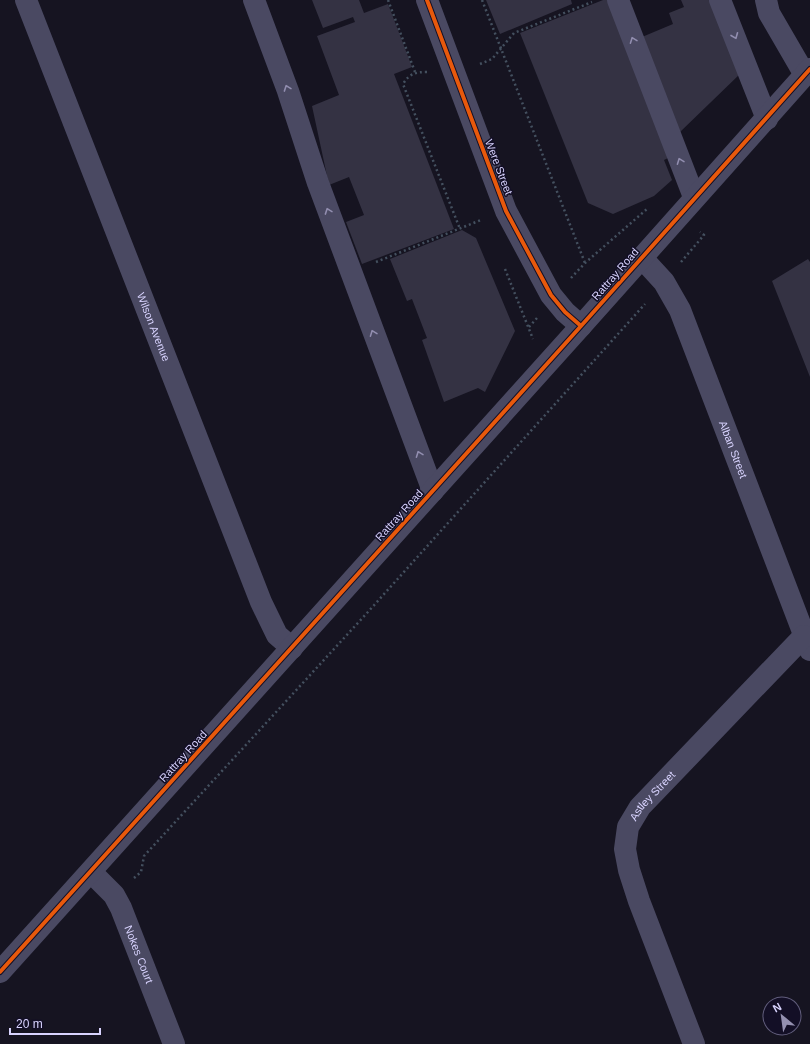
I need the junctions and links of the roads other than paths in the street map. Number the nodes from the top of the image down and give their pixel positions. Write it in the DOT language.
graph roads {
  1 [pos="26,0"];
  2 [pos="254,0"];
  3 [pos="427,0"];
  4 [pos="618,0"];
  5 [pos="720,0"];
  6 [pos="766,0"];
  7 [pos="807,72"];
  8 [pos="767,119"];
  9 [pos="694,198"];
  10 [pos="642,258"];
  11 [pos="581,326"];
  12 [pos="433,491"];
  13 [pos="807,643"];
  14 [pos="292,648"];
  15 [pos="91,872"];
  16 [pos="0,972"];
  17 [pos="174,1044"];
  18 [pos="694,1044"];
  1 -- 14 [label="street, Wilson Avenue"];
  12 -- 2 [label="street, one-way"];
  3 -- 11 [label="street, Were Street"];
  9 -- 4 [label="street, one-way"];
  5 -- 8 [label="street, one-way"];
  6 -- 7 [label="street"];
  7 -- 8 [label="street, Rattray Road"];
  8 -- 9 [label="street, Rattray Road"];
  9 -- 10 [label="street, Rattray Road"];
  10 -- 11 [label="street, Rattray Road"];
  10 -- 13 [label="street, Alban Street"];
  11 -- 12 [label="street, Rattray Road"];
  12 -- 14 [label="street, Rattray Road"];
  13 -- 18 [label="street, Astley Street"];
  14 -- 15 [label="street, Rattray Road"];
  15 -- 16 [label="street, Rattray Road"];
  15 -- 17 [label="street, Nokes Court"];
}
